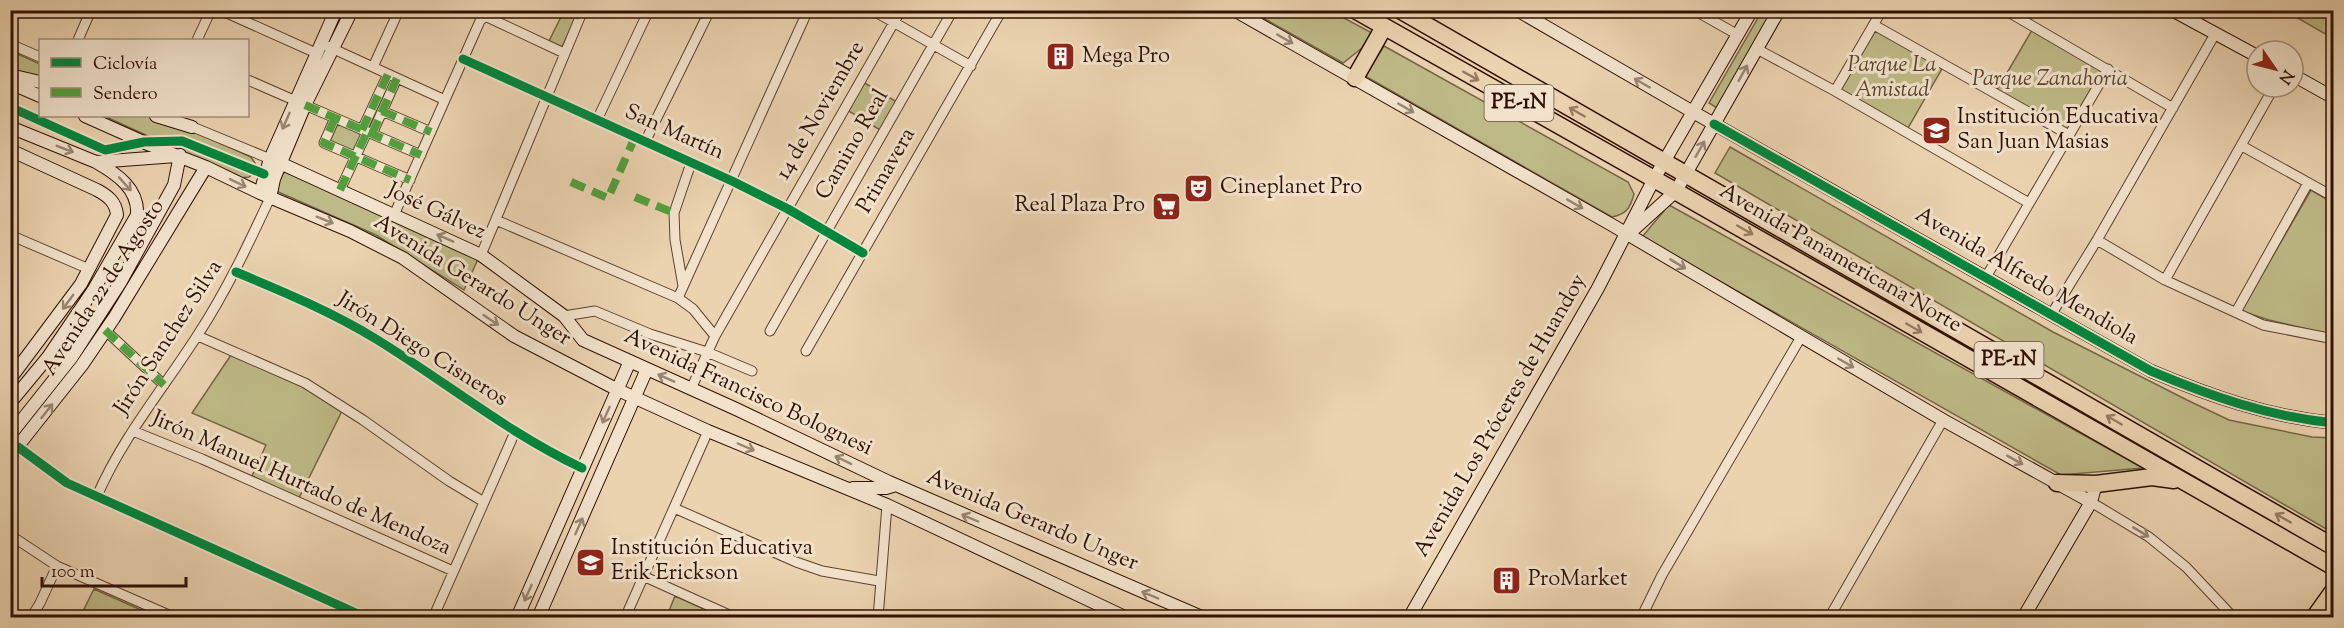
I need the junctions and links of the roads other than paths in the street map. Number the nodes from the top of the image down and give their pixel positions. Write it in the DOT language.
graph roads {
  1 [pos="92,10"];
  2 [pos="211,10"];
  3 [pos="220,10"];
  4 [pos="336,10"];
  5 [pos="352,10"];
  6 [pos="399,10"];
  7 [pos="583,10"];
  8 [pos="649,10"];
  9 [pos="695,10"];
  10 [pos="808,10"];
  11 [pos="872,10"];
  12 [pos="901,10"];
  13 [pos="953,10"];
  14 [pos="1002,10"];
  15 [pos="1234,10"];
  16 [pos="1355,10"];
  17 [pos="1400,10"];
  18 [pos="1517,10"];
  19 [pos="1694,10"];
  20 [pos="1752,10"];
  21 [pos="1779,10"];
  22 [pos="1882,10"];
  23 [pos="2005,10"];
  24 [pos="2172,10"];
  25 [pos="488,13"];
  26 [pos="708,13"];
  27 [pos="894,22"];
  28 [pos="1874,25"];
  29 [pos="1384,27"];
  30 [pos="2215,34"];
  31 [pos="1738,35"];
  32 [pos="78,39"];
  33 [pos="197,39"];
  34 [pos="10,44"];
  35 [pos="934,45"];
  36 [pos="319,48"];
  37 [pos="334,49"];
  38 [pos="1757,49"];
  39 [pos="2245,50"];
  40 [pos="564,53"];
  41 [pos="39,57"];
  42 [pos="463,59"];
  43 [pos="971,66"];
  44 [pos="373,67"];
  45 [pos="2108,69"];
  46 [pos="10,75"];
  47 [pos="392,76"];
  48 [pos="1355,78"];
  49 [pos="249,80"];
  50 [pos="39,82"];
  51 [pos="2305,82"];
  52 [pos="10,83"];
  53 [pos="1835,91"];
  54 [pos="39,96"];
  55 [pos="547,98"];
  56 [pos="2334,98"];
  57 [pos="2267,99"];
  58 [pos="445,100"];
  59 [pos="300,103"];
  60 [pos="2173,108"];
  61 [pos="382,111"];
  62 [pos="1693,112"];
  63 [pos="87,117"];
  64 [pos="159,117"];
  65 [pos="171,117"];
  66 [pos="334,118"];
  67 [pos="597,120"];
  68 [pos="1714,124"];
  69 [pos="10,127"];
  70 [pos="192,127"];
  71 [pos="367,132"];
  72 [pos="431,132"];
  73 [pos="2069,135"];
  74 [pos="645,142"];
  75 [pos="2242,146"];
  76 [pos="10,150"];
  77 [pos="180,155"];
  78 [pos="421,155"];
  79 [pos="356,157"];
  80 [pos="275,161"];
  81 [pos="96,162"];
  82 [pos="1664,162"];
  83 [pos="691,163"];
  84 [pos="206,167"];
  85 [pos="1686,174"];
  86 [pos="1654,179"];
  87 [pos="410,180"];
  88 [pos="732,181"];
  89 [pos="2308,183"];
  90 [pos="340,190"];
  91 [pos="1676,191"];
  92 [pos="265,196"];
  93 [pos="2334,197"];
  94 [pos="2029,203"];
  95 [pos="788,209"];
  96 [pos="394,215"];
  97 [pos="175,219"];
  98 [pos="496,220"];
  99 [pos="825,232"];
  100 [pos="10,235"];
  101 [pos="1627,235"];
  102 [pos="2097,240"];
  103 [pos="863,253"];
  104 [pos="481,255"];
  105 [pos="133,261"];
  106 [pos="89,269"];
  107 [pos="236,272"];
  108 [pos="1986,277"];
  109 [pos="2165,280"];
  110 [pos="683,286"];
  111 [pos="678,298"];
  112 [pos="2236,312"];
  113 [pos="2051,315"];
  114 [pos="564,316"];
  115 [pos="105,330"];
  116 [pos="770,331"];
  117 [pos="198,336"];
  118 [pos="715,336"];
  119 [pos="1801,337"];
  120 [pos="2334,339"];
  121 [pos="583,340"];
  122 [pos="806,351"];
  123 [pos="707,352"];
  124 [pos="630,361"];
  125 [pos="647,369"];
  126 [pos="752,371"];
  127 [pos="10,379"];
  128 [pos="164,385"];
  129 [pos="691,389"];
  130 [pos="618,390"];
  131 [pos="634,398"];
  132 [pos="10,403"];
  133 [pos="1943,420"];
  134 [pos="2334,423"];
  135 [pos="133,431"];
  136 [pos="708,431"];
  137 [pos="515,432"];
  138 [pos="10,435"];
  139 [pos="14,452"];
  140 [pos="582,468"];
  141 [pos="2186,482"];
  142 [pos="2057,483"];
  143 [pos="2096,484"];
  144 [pos="896,485"];
  145 [pos="840,487"];
  146 [pos="97,496"];
  147 [pos="484,502"];
  148 [pos="2091,502"];
  149 [pos="887,505"];
  150 [pos="674,508"];
  151 [pos="10,535"];
  152 [pos="2334,547"];
  153 [pos="57,566"];
  154 [pos="2334,567"];
  155 [pos="453,572"];
  156 [pos="643,576"];
  157 [pos="879,581"];
  158 [pos="2334,590"];
  159 [pos="31,618"];
  160 [pos="176,618"];
  161 [pos="367,618"];
  162 [pos="433,618"];
  163 [pos="517,618"];
  164 [pos="538,618"];
  165 [pos="625,618"];
  166 [pos="736,618"];
  167 [pos="878,618"];
  168 [pos="1127,618"];
  169 [pos="1204,618"];
  170 [pos="1409,618"];
  171 [pos="1641,618"];
  172 [pos="1829,618"];
  173 [pos="2024,618"];
  174 [pos="2234,618"];
  175 [pos="2314,618"];
  1 -- 32 [label="street"];
  2 -- 33 [label="street"];
  3 -- 36 [label="street"];
  4 -- 36 [label="main road"];
  5 -- 37 [label="main road"];
  6 -- 44 [label="street"];
  7 -- 40 [label="street"];
  8 -- 67 [label="street"];
  9 -- 26 [label="street"];
  10 -- 88 [label="street"];
  11 -- 27 [label="street"];
  12 -- 27 [label="street, 14 de Noviembre"];
  13 -- 35 [label="street, Camino Real"];
  14 -- 43 [label="street, Primavera"];
  15 -- 48 [label="main road, one-way"];
  16 -- 29 [label="highway, Avenida Panamericana Norte / PE-1N"];
  82 -- 17 [label="highway, Avenida Panamericana Norte / PE-1N, one-way"];
  62 -- 18 [label="main road, Avenida Alfredo Mendiola, one-way"];
  19 -- 31 [label="street"];
  20 -- 31 [label="main road, Avenida Los Próceres de Huandoy"];
  21 -- 38 [label="main road, Avenida Los Próceres de Huandoy"];
  22 -- 28 [label="street"];
  23 -- 45 [label="street"];
  24 -- 30 [label="main road"];
  25 -- 40 [label="street"];
  25 -- 42 [label="street"];
  26 -- 74 [label="street"];
  27 -- 35 [label="street"];
  27 -- 95 [label="street, 14 de Noviembre"];
  28 -- 53 [label="street"];
  28 -- 73 [label="street"];
  29 -- 48 [label="highway"];
  29 -- 86 [label="highway, Avenida Panamericana Norte / PE-1N, one-way"];
  30 -- 39 [label="main road"];
  30 -- 60 [label="street"];
  31 -- 62 [label="main road, Avenida Los Próceres de Huandoy"];
  34 -- 41 [label="street"];
  35 -- 43 [label="street"];
  35 -- 99 [label="street, Camino Real"];
  36 -- 37 [label="street"];
  36 -- 59 [label="main road"];
  37 -- 44 [label="street"];
  37 -- 59 [label="main road"];
  38 -- 53 [label="street"];
  68 -- 38 [label="main road, Avenida Los Próceres de Huandoy, one-way"];
  40 -- 55 [label="street"];
  42 -- 55 [label="street, San Martín"];
  42 -- 58 [label="street"];
  43 -- 103 [label="street, Primavera"];
  44 -- 47 [label="street"];
  45 -- 60 [label="street"];
  45 -- 73 [label="street"];
  46 -- 50 [label="main road"];
  47 -- 58 [label="street"];
  47 -- 61 [label="street"];
  47 -- 71 [label="street"];
  48 -- 101 [label="main road, one-way"];
  49 -- 59 [label="street"];
  51 -- 56 [label="main road"];
  52 -- 54 [label="main road"];
  53 -- 94 [label="street"];
  55 -- 67 [label="street, San Martín"];
  55 -- 98 [label="street"];
  57 -- 75 [label="street"];
  58 -- 72 [label="street"];
  59 -- 66 [label="street"];
  59 -- 80 [label="main road"];
  60 -- 102 [label="street"];
  61 -- 71 [label="street"];
  61 -- 72 [label="street"];
  62 -- 68 [label="main road, Avenida Alfredo Mendiola"];
  62 -- 82 [label="main road, Avenida Los Próceres de Huandoy"];
  63 -- 77 [label="main road, Avenida Gerardo Unger"];
  64 -- 70 [label="main road"];
  65 -- 70 [label="street"];
  66 -- 71 [label="street"];
  66 -- 79 [label="street"];
  67 -- 74 [label="street, San Martín"];
  85 -- 68 [label="main road, Avenida Los Próceres de Huandoy, one-way"];
  68 -- 108 [label="main road, Avenida Alfredo Mendiola"];
  69 -- 81 [label="main road, Avenida Gerardo Unger, one-way"];
  70 -- 80 [label="street"];
  71 -- 78 [label="street"];
  71 -- 79 [label="street"];
  72 -- 78 [label="street"];
  73 -- 94 [label="street"];
  74 -- 83 [label="street, San Martín"];
  75 -- 89 [label="street"];
  75 -- 109 [label="street"];
  76 -- 106 [label="main road, Avenida 22 de Agosto"];
  77 -- 81 [label="main road, Avenida Gerardo Unger"];
  77 -- 84 [label="main road, Avenida Gerardo Unger"];
  77 -- 105 [label="main road, Avenida 22 de Agosto"];
  78 -- 87 [label="street"];
  79 -- 87 [label="street"];
  79 -- 90 [label="street"];
  80 -- 90 [label="main road, José Gálvez"];
  80 -- 92 [label="main road"];
  81 -- 132 [label="main road, Avenida 22 de Agosto, one-way"];
  82 -- 85 [label="highway, Avenida Panamericana Norte / PE-1N"];
  82 -- 86 [label="main road, Avenida Los Próceres de Huandoy"];
  83 -- 88 [label="street, San Martín"];
  83 -- 110 [label="street"];
  84 -- 92 [label="main road, Avenida Gerardo Unger, one-way"];
  84 -- 97 [label="main road, Avenida 22 de Agosto"];
  85 -- 91 [label="main road, Avenida Los Próceres de Huandoy"];
  152 -- 85 [label="highway, Avenida Panamericana Norte / PE-1N, one-way"];
  86 -- 91 [label="highway, Avenida Panamericana Norte / PE-1N"];
  86 -- 101 [label="main road, Avenida Los Próceres de Huandoy"];
  87 -- 96 [label="street"];
  88 -- 95 [label="street, San Martín"];
  88 -- 110 [label="street"];
  89 -- 93 [label="street"];
  89 -- 112 [label="street"];
  90 -- 96 [label="main road, José Gálvez"];
  91 -- 101 [label="main road, Avenida Los Próceres de Huandoy"];
  91 -- 141 [label="highway, Avenida Panamericana Norte / PE-1N, one-way"];
  92 -- 107 [label="street, Jirón Sanchez Silva"];
  92 -- 130 [label="main road, Avenida Gerardo Unger, one-way"];
  94 -- 108 [label="street"];
  95 -- 99 [label="street, San Martín"];
  95 -- 118 [label="street, 14 de Noviembre"];
  104 -- 96 [label="main road, José Gálvez, one-way"];
  97 -- 105 [label="main road"];
  97 -- 115 [label="main road, Avenida 22 de Agosto"];
  98 -- 104 [label="street"];
  98 -- 111 [label="street"];
  99 -- 103 [label="street, San Martín"];
  99 -- 116 [label="street, Camino Real"];
  100 -- 106 [label="street"];
  101 -- 119 [label="main road, one-way"];
  101 -- 170 [label="main road, Avenida Los Próceres de Huandoy"];
  102 -- 109 [label="street"];
  102 -- 113 [label="street"];
  103 -- 122 [label="street, Primavera"];
  104 -- 114 [label="main road, José Gálvez"];
  105 -- 138 [label="main road, Avenida 22 de Agosto"];
  106 -- 127 [label="main road, Avenida 22 de Agosto, one-way"];
  107 -- 117 [label="street, Jirón Sanchez Silva"];
  107 -- 137 [label="street, Jirón Diego Cisneros"];
  108 -- 113 [label="main road, Avenida Alfredo Mendiola"];
  109 -- 112 [label="street"];
  110 -- 111 [label="street"];
  111 -- 118 [label="street"];
  112 -- 120 [label="street"];
  113 -- 134 [label="main road, Avenida Alfredo Mendiola"];
  114 -- 121 [label="main road, José Gálvez"];
  114 -- 123 [label="street"];
  115 -- 128 [label="street"];
  139 -- 115 [label="main road, Avenida 22 de Agosto, one-way"];
  117 -- 128 [label="street, Jirón Sanchez Silva"];
  117 -- 147 [label="street"];
  118 -- 123 [label="street, 14 de Noviembre"];
  119 -- 133 [label="main road, one-way"];
  119 -- 171 [label="street"];
  121 -- 124 [label="main road, Avenida Francisco Bolognesi"];
  123 -- 126 [label="street"];
  123 -- 129 [label="street, 14 de Noviembre"];
  124 -- 125 [label="main road, Avenida Francisco Bolognesi"];
  124 -- 130 [label="main road"];
  129 -- 125 [label="main road, Avenida Francisco Bolognesi, one-way"];
  125 -- 131 [label="main road"];
  128 -- 135 [label="street, Jirón Sanchez Silva"];
  144 -- 129 [label="main road, Avenida Francisco Bolognesi, one-way"];
  130 -- 131 [label="main road, Avenida Gerardo Unger"];
  130 -- 140 [label="main road, one-way"];
  131 -- 136 [label="main road, Avenida Gerardo Unger"];
  164 -- 131 [label="main road, one-way"];
  133 -- 142 [label="main road, one-way"];
  133 -- 172 [label="street"];
  135 -- 146 [label="street, Jirón Sanchez Silva"];
  135 -- 155 [label="street, Jirón Manuel Hurtado de Mendoza"];
  136 -- 145 [label="main road, Avenida Gerardo Unger, one-way"];
  136 -- 150 [label="street"];
  137 -- 140 [label="street, Jirón Diego Cisneros"];
  137 -- 147 [label="street"];
  139 -- 146 [label="street"];
  140 -- 163 [label="main road, one-way"];
  141 -- 143 [label="highway"];
  141 -- 154 [label="highway, Avenida Panamericana Norte / PE-1N"];
  142 -- 143 [label="highway"];
  142 -- 148 [label="main road"];
  143 -- 148 [label="main road"];
  144 -- 145 [label="main road, Avenida Gerardo Unger"];
  169 -- 144 [label="main road, Avenida Gerardo Unger, one-way"];
  145 -- 149 [label="main road, Avenida Gerardo Unger"];
  146 -- 161 [label="street"];
  147 -- 155 [label="street"];
  148 -- 173 [label="main road"];
  148 -- 174 [label="street, one-way"];
  149 -- 157 [label="street"];
  149 -- 168 [label="main road, Avenida Gerardo Unger"];
  150 -- 156 [label="street"];
  150 -- 157 [label="street"];
  151 -- 153 [label="street"];
  153 -- 159 [label="street"];
  153 -- 160 [label="street"];
  155 -- 162 [label="street"];
  156 -- 165 [label="street"];
  156 -- 166 [label="street"];
  157 -- 167 [label="street"];
  158 -- 175 [label="highway"];
}
